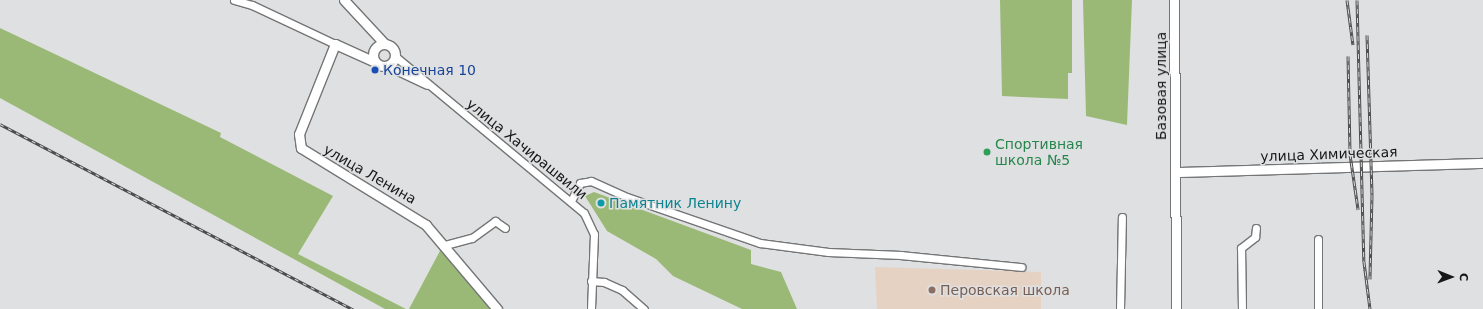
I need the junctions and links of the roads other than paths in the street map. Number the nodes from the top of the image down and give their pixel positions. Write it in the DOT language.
graph roads {
  1 [pos="234,0"];
  2 [pos="344,0"];
  3 [pos="1174,0"];
  4 [pos="335,44"];
  5 [pos="378,46"];
  6 [pos="353,54"];
  7 [pos="396,57"];
  8 [pos="375,62"];
  9 [pos="387,66"];
  10 [pos="427,85"];
  11 [pos="1483,163"];
  12 [pos="1176,172"];
  13 [pos="571,201"];
  14 [pos="1122,217"];
  15 [pos="504,228"];
  16 [pos="1256,228"];
  17 [pos="1318,239"];
  18 [pos="445,245"];
  19 [pos="1021,267"];
  20 [pos="591,280"];
  21 [pos="497,309"];
  22 [pos="591,309"];
  23 [pos="644,309"];
  24 [pos="1120,309"];
  25 [pos="1176,309"];
  26 [pos="1242,309"];
  27 [pos="1318,309"];
  1 -- 4 [label="street"];
  2 -- 5 [label="street"];
  3 -- 12 [label="street, Базовая улица"];
  4 -- 6 [label="street"];
  4 -- 18 [label="street, улица Ленина"];
  5 -- 6 [label="street"];
  5 -- 7 [label="street"];
  5 -- 8 [label="street"];
  6 -- 8 [label="street"];
  7 -- 9 [label="street"];
  7 -- 10 [label="street, улица Хачирашвили"];
  8 -- 9 [label="street"];
  9 -- 10 [label="street"];
  10 -- 13 [label="street, улица Хачирашвили"];
  11 -- 12 [label="street, улица Химическая"];
  12 -- 25 [label="street, Базовая улица"];
  13 -- 19 [label="street"];
  13 -- 20 [label="street, улица Хачирашвили"];
  14 -- 24 [label="street"];
  15 -- 18 [label="street"];
  16 -- 26 [label="street"];
  17 -- 27 [label="street"];
  18 -- 21 [label="street, улица Ленина"];
  20 -- 22 [label="street, улица Хачирашвили"];
  20 -- 23 [label="street"];
}
